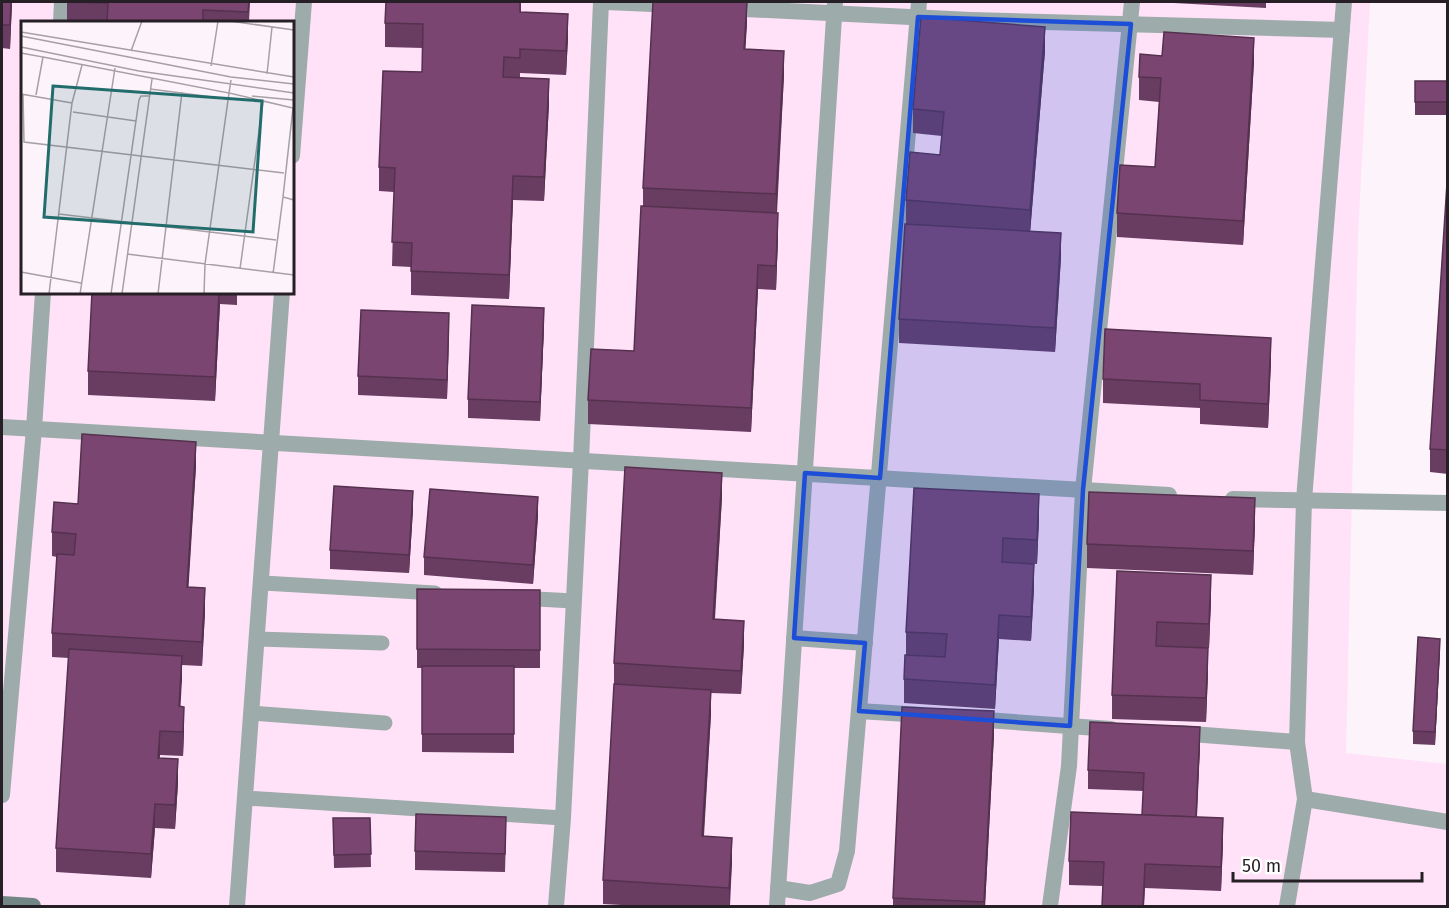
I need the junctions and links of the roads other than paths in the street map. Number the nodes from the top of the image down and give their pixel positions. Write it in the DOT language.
graph roads {
  1 [pos="62,2"];
  2 [pos="304,2"];
  3 [pos="601,2"];
  4 [pos="606,2"];
  5 [pos="1132,2"];
  6 [pos="1344,2"];
  7 [pos="690,6"];
  8 [pos="714,7"];
  9 [pos="834,7"];
  10 [pos="919,9"];
  11 [pos="61,21"];
  12 [pos="1131,24"];
  13 [pos="1342,30"];
  14 [pos="294,130"];
  15 [pos="43,294"];
  16 [pos="282,294"];
  17 [pos="2,427"];
  18 [pos="34,429"];
  19 [pos="271,441"];
  20 [pos="581,460"];
  21 [pos="805,473"];
  22 [pos="880,478"];
  23 [pos="1083,490"];
  24 [pos="1189,496"];
  25 [pos="1212,498"];
  26 [pos="1304,500"];
  27 [pos="1448,503"];
  28 [pos="263,583"];
  29 [pos="454,594"];
  30 [pos="501,597"];
  31 [pos="573,601"];
  32 [pos="795,638"];
  33 [pos="258,639"];
  34 [pos="865,642"];
  35 [pos="382,643"];
  36 [pos="860,711"];
  37 [pos="252,713"];
  38 [pos="385,723"];
  39 [pos="1070,726"];
  40 [pos="1130,730"];
  41 [pos="1166,732"];
  42 [pos="1297,742"];
  43 [pos="2,795"];
  44 [pos="245,798"];
  45 [pos="1305,799"];
  46 [pos="563,818"];
  47 [pos="1448,822"];
  48 [pos="778,888"];
  49 [pos="2,904"];
  50 [pos="33,906"];
  51 [pos="237,906"];
  52 [pos="556,906"];
  53 [pos="777,906"];
  54 [pos="1050,906"];
  55 [pos="1287,906"];
  1 -- 11 [label="street"];
  2 -- 14 [label="street"];
  3 -- 20 [label="street"];
  4 -- 7 [label="street"];
  5 -- 12 [label="street"];
  6 -- 13 [label="street"];
  8 -- 9 [label="street"];
  9 -- 10 [label="street"];
  9 -- 21 [label="street"];
  10 -- 12 [label="street"];
  10 -- 22 [label="street"];
  12 -- 13 [label="street"];
  12 -- 23 [label="street"];
  13 -- 26 [label="street"];
  15 -- 18 [label="street"];
  16 -- 19 [label="street"];
  17 -- 18 [label="street"];
  18 -- 19 [label="street"];
  18 -- 43 [label="street"];
  19 -- 20 [label="street"];
  19 -- 28 [label="street"];
  20 -- 21 [label="street"];
  20 -- 31 [label="street"];
  21 -- 22 [label="street"];
  21 -- 32 [label="street"];
  22 -- 23 [label="street"];
  22 -- 34 [label="street"];
  23 -- 24 [label="street"];
  23 -- 39 [label="street"];
  25 -- 26 [label="street"];
  26 -- 27 [label="street"];
  26 -- 42 [label="street"];
  28 -- 29 [label="lane"];
  28 -- 33 [label="street"];
  30 -- 31 [label="lane"];
  31 -- 46 [label="street"];
  32 -- 34 [label="street"];
  32 -- 48 [label="street"];
  33 -- 35 [label="lane"];
  33 -- 37 [label="street"];
  34 -- 36 [label="street"];
  36 -- 39 [label="street"];
  36 -- 48 [label="street"];
  37 -- 38 [label="lane"];
  37 -- 44 [label="street"];
  39 -- 40 [label="street"];
  39 -- 54 [label="street"];
  41 -- 42 [label="street"];
  42 -- 45 [label="street"];
  44 -- 46 [label="lane"];
  44 -- 51 [label="street"];
  45 -- 47 [label="street"];
  45 -- 55 [label="street"];
  46 -- 52 [label="street"];
  48 -- 53 [label="street"];
  49 -- 50 [label="main road"];
}
